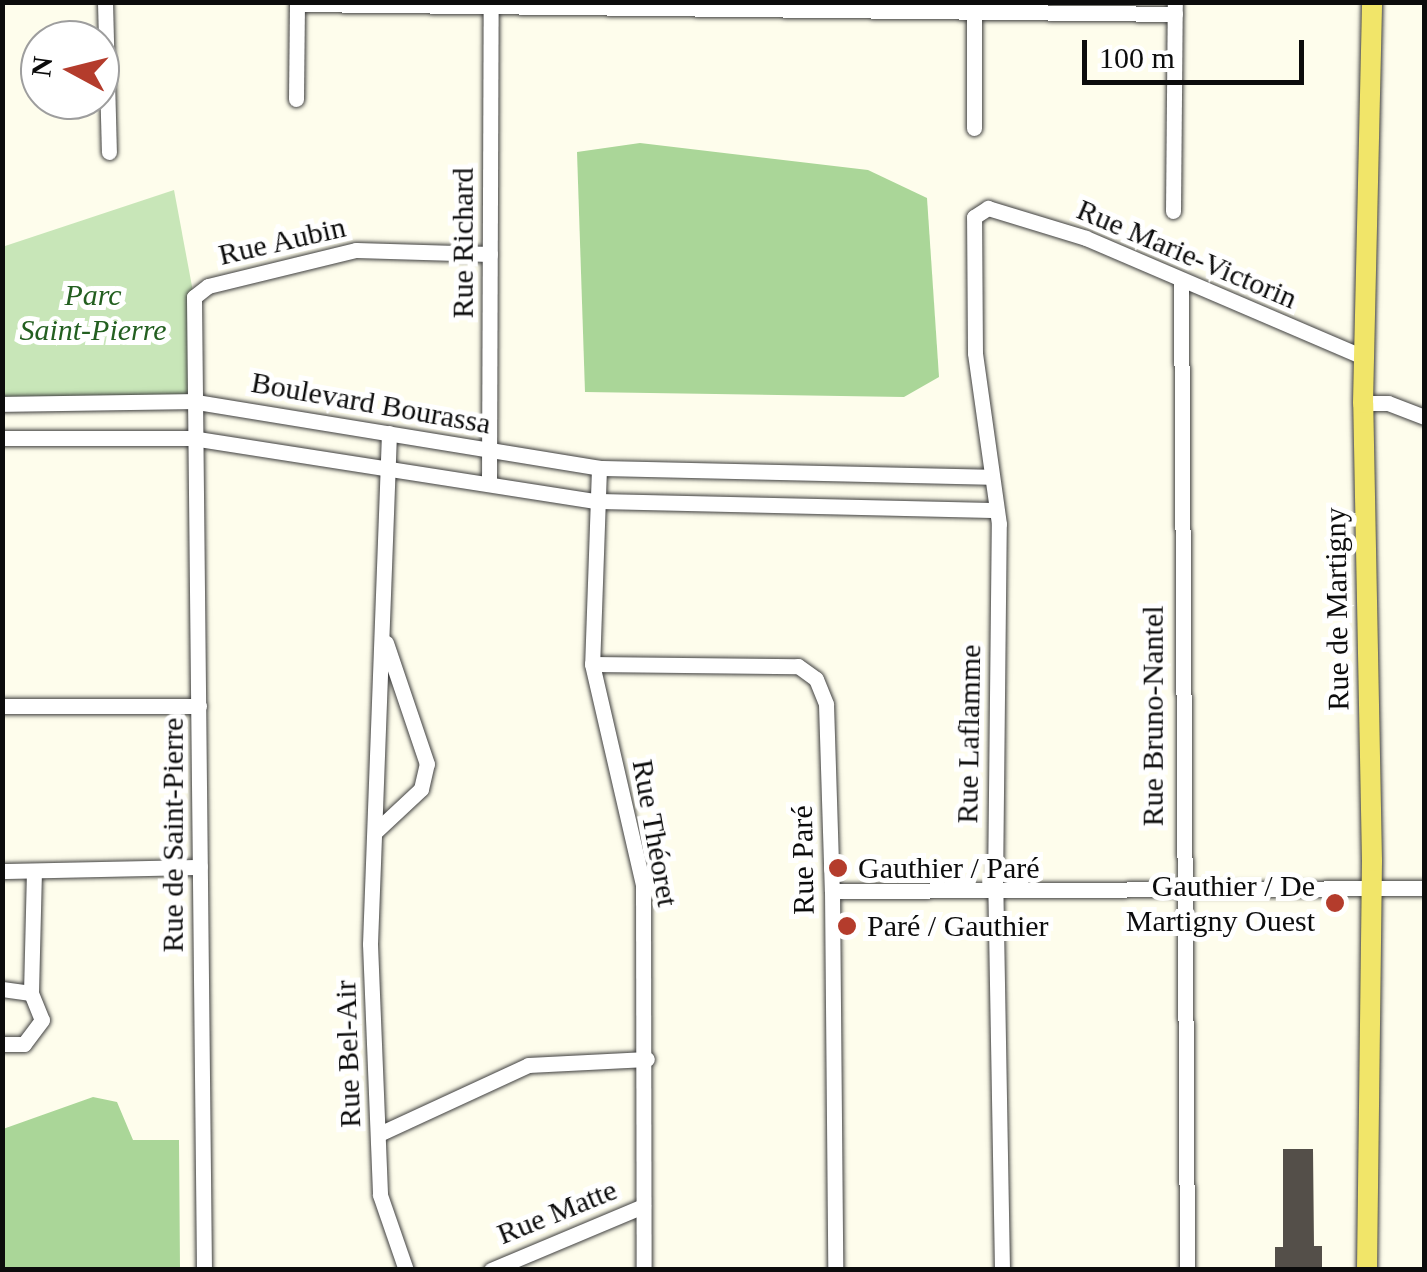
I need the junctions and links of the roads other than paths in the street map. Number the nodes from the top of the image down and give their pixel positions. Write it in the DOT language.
graph roads {
  1 [pos="105,2"];
  2 [pos="1372,2"];
  3 [pos="297,3"];
  4 [pos="491,4"];
  5 [pos="793,6"];
  6 [pos="974,8"];
  7 [pos="1174,8"];
  8 [pos="296,99"];
  9 [pos="974,128"];
  10 [pos="110,152"];
  11 [pos="988,208"];
  12 [pos="1173,211"];
  13 [pos="490,254"];
  14 [pos="1180,282"];
  15 [pos="1363,356"];
  16 [pos="191,401"];
  17 [pos="1363,403"];
  18 [pos="2,404"];
  19 [pos="28,404"];
  20 [pos="1424,417"];
  21 [pos="389,433"];
  22 [pos="30,436"];
  23 [pos="2,438"];
  24 [pos="192,438"];
  25 [pos="489,452"];
  26 [pos="388,467"];
  27 [pos="599,468"];
  28 [pos="704,470"];
  29 [pos="992,477"];
  30 [pos="488,483"];
  31 [pos="598,501"];
  32 [pos="704,504"];
  33 [pos="995,510"];
  34 [pos="383,634"];
  35 [pos="592,664"];
  36 [pos="2,706"];
  37 [pos="200,706"];
  38 [pos="375,832"];
  39 [pos="200,868"];
  40 [pos="34,871"];
  41 [pos="2,872"];
  42 [pos="1181,886"];
  43 [pos="995,888"];
  44 [pos="1372,888"];
  45 [pos="1424,888"];
  46 [pos="832,891"];
  47 [pos="2,989"];
  48 [pos="30,993"];
  49 [pos="2,1044"];
  50 [pos="647,1059"];
  51 [pos="378,1134"];
  52 [pos="644,1206"];
  53 [pos="1371,1214"];
  54 [pos="204,1270"];
  55 [pos="406,1270"];
  56 [pos="491,1270"];
  57 [pos="644,1270"];
  58 [pos="834,1270"];
  59 [pos="1002,1270"];
  60 [pos="1187,1270"];
  61 [pos="1367,1270"];
  62 [pos="1380,1270"];
  1 -- 10 [label="street"];
  2 -- 15 [label="main road, Rue de Martigny"];
  3 -- 4 [label="street"];
  3 -- 8 [label="street"];
  4 -- 5 [label="street"];
  4 -- 13 [label="street, Rue Richard"];
  5 -- 6 [label="street"];
  6 -- 7 [label="street"];
  6 -- 9 [label="street"];
  7 -- 12 [label="street"];
  11 -- 14 [label="street, Rue Marie-Victorin"];
  11 -- 29 [label="street, Rue Laflamme"];
  13 -- 16 [label="street, Rue Aubin"];
  13 -- 25 [label="street, Rue Richard"];
  14 -- 15 [label="street, Rue Marie-Victorin"];
  14 -- 42 [label="street, Rue Bruno-Nantel"];
  15 -- 17 [label="main road, Rue de Martigny"];
  16 -- 19 [label="street, Boulevard Bourassa"];
  16 -- 21 [label="street, Boulevard Bourassa"];
  16 -- 24 [label="street, Rue de Saint-Pierre"];
  17 -- 20 [label="street"];
  17 -- 44 [label="main road, Rue de Martigny"];
  18 -- 19 [label="street, Boulevard Bourassa"];
  19 -- 22 [label="street"];
  21 -- 25 [label="street, Boulevard Bourassa"];
  21 -- 26 [label="street, Rue Bel-Air"];
  22 -- 23 [label="street, Boulevard Bourassa"];
  22 -- 24 [label="street, Boulevard Bourassa"];
  24 -- 26 [label="street, Boulevard Bourassa"];
  24 -- 37 [label="street, Rue de Saint-Pierre"];
  25 -- 27 [label="street, Boulevard Bourassa"];
  25 -- 30 [label="street, Rue Richard"];
  26 -- 30 [label="street, Boulevard Bourassa"];
  26 -- 34 [label="street, Rue Bel-Air"];
  27 -- 28 [label="street, Boulevard Bourassa"];
  27 -- 31 [label="street, Rue Théoret"];
  28 -- 29 [label="street, Boulevard Bourassa"];
  28 -- 32 [label="street"];
  29 -- 33 [label="street, Rue Laflamme"];
  30 -- 31 [label="street, Boulevard Bourassa"];
  31 -- 32 [label="street, Boulevard Bourassa"];
  31 -- 35 [label="street, Rue Théoret"];
  32 -- 33 [label="street, Boulevard Bourassa"];
  33 -- 43 [label="street, Rue Laflamme"];
  34 -- 38 [label="street, Rue Bel-Air"];
  34 -- 38 [label="street, Rue Bel-Air"];
  35 -- 46 [label="street, Rue Paré"];
  35 -- 50 [label="street, Rue Théoret"];
  36 -- 37 [label="street"];
  37 -- 39 [label="street, Rue de Saint-Pierre"];
  38 -- 51 [label="street, Rue Bel-Air"];
  39 -- 40 [label="street"];
  39 -- 54 [label="street, Rue de Saint-Pierre"];
  40 -- 41 [label="street"];
  40 -- 48 [label="street"];
  42 -- 43 [label="street"];
  42 -- 44 [label="street"];
  42 -- 60 [label="street, Rue Bruno-Nantel"];
  43 -- 46 [label="street"];
  43 -- 59 [label="street, Rue Laflamme"];
  44 -- 45 [label="street"];
  44 -- 53 [label="main road, Rue de Martigny"];
  46 -- 58 [label="street, Rue Paré"];
  47 -- 48 [label="street"];
  48 -- 49 [label="street"];
  50 -- 51 [label="street"];
  50 -- 52 [label="street, Rue Théoret"];
  51 -- 55 [label="street, Rue Bel-Air"];
  52 -- 56 [label="street, Rue Matte"];
  52 -- 57 [label="street, Rue Théoret"];
  53 -- 61 [label="main road, Rue de Martigny"];
  53 -- 62 [label="main road, Rue de Martigny"];
}
